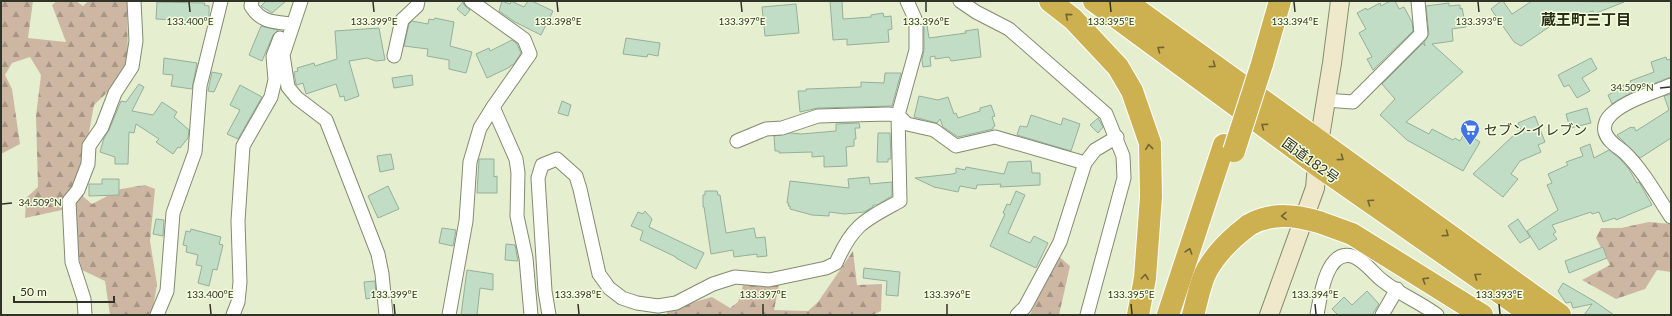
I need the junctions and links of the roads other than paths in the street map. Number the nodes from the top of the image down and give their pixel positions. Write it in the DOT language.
graph roads {
  1 [pos="134,1"];
  2 [pos="221,1"];
  3 [pos="252,1"];
  4 [pos="301,1"];
  5 [pos="418,1"];
  6 [pos="470,1"];
  7 [pos="907,1"];
  8 [pos="960,1"];
  9 [pos="1050,1"];
  10 [pos="1094,1"];
  11 [pos="1125,1"];
  12 [pos="1266,1"];
  13 [pos="1280,1"];
  14 [pos="1340,1"];
  15 [pos="1418,1"];
  16 [pos="293,24"];
  17 [pos="394,56"];
  18 [pos="1256,61"];
  19 [pos="1671,85"];
  20 [pos="1325,100"];
  21 [pos="493,106"];
  22 [pos="898,115"];
  23 [pos="1117,137"];
  24 [pos="737,141"];
  25 [pos="1319,143"];
  26 [pos="1229,148"];
  27 [pos="1085,163"];
  28 [pos="1317,165"];
  29 [pos="1671,217"];
  30 [pos="1397,289"];
  31 [pos="85,315"];
  32 [pos="157,315"];
  33 [pos="233,315"];
  34 [pos="386,315"];
  35 [pos="449,315"];
  36 [pos="531,315"];
  37 [pos="549,315"];
  38 [pos="1017,315"];
  39 [pos="1087,315"];
  40 [pos="1138,315"];
  41 [pos="1168,315"];
  42 [pos="1184,315"];
  43 [pos="1193,315"];
  44 [pos="1269,315"];
  45 [pos="1317,315"];
  46 [pos="1382,315"];
  47 [pos="1437,315"];
  48 [pos="1482,315"];
  49 [pos="1532,315"];
  50 [pos="1560,315"];
  1 -- 31 [label="street"];
  2 -- 32 [label="street"];
  3 -- 16 [label="street"];
  4 -- 16 [label="street"];
  5 -- 17 [label="street"];
  6 -- 21 [label="street"];
  7 -- 22 [label="street"];
  8 -- 23 [label="street"];
  40 -- 9 [label="highway, one-way"];
  28 -- 10 [label="highway, 国道182号, one-way"];
  11 -- 25 [label="highway, 国道182号, one-way"];
  12 -- 18 [label="highway"];
  13 -- 18 [label="highway"];
  14 -- 20 [label="street"];
  15 -- 20 [label="street"];
  16 -- 33 [label="street"];
  16 -- 34 [label="street"];
  18 -- 26 [label="highway, bridge"];
  19 -- 29 [label="street"];
  20 -- 25 [label="street"];
  21 -- 35 [label="street"];
  21 -- 36 [label="street"];
  22 -- 24 [label="street"];
  22 -- 27 [label="street"];
  22 -- 37 [label="street"];
  23 -- 27 [label="street"];
  23 -- 39 [label="street"];
  25 -- 28 [label="street"];
  25 -- 50 [label="highway, 国道182号, one-way"];
  41 -- 26 [label="highway, one-way"];
  26 -- 42 [label="highway"];
  27 -- 38 [label="street"];
  28 -- 44 [label="street"];
  49 -- 28 [label="highway, 国道182号, one-way"];
  30 -- 45 [label="street"];
  30 -- 46 [label="street"];
  30 -- 47 [label="street"];
  48 -- 43 [label="highway, one-way, bridge"];
}
